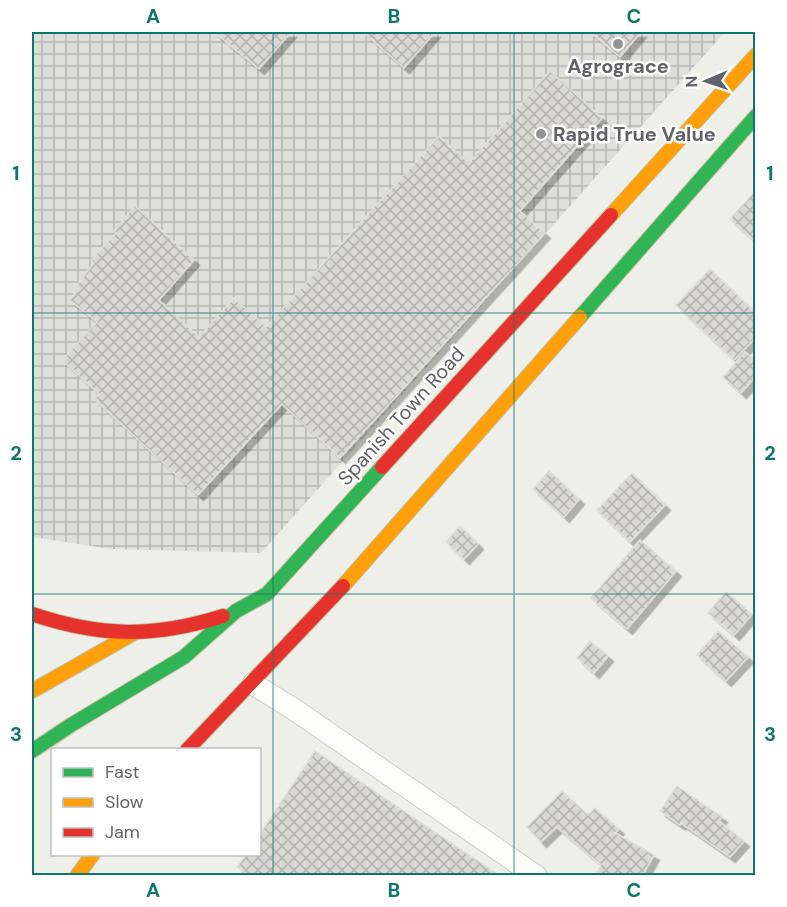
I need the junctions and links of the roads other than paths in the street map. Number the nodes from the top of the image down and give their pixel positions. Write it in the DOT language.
graph roads {
  1 [pos="756,55"];
  2 [pos="756,116"];
  3 [pos="236,611"];
  4 [pos="32,614"];
  5 [pos="135,633"];
  6 [pos="253,684"];
  7 [pos="32,691"];
  8 [pos="189,748"];
  9 [pos="32,751"];
  10 [pos="92,856"];
  11 [pos="77,876"];
  12 [pos="536,876"];
  1 -- 3 [label="highway, Spanish Town Road"];
  2 -- 6 [label="highway"];
  3 -- 5 [label="highway"];
  3 -- 9 [label="highway, Spanish Town Road"];
  4 -- 5 [label="highway"];
  5 -- 7 [label="highway"];
  6 -- 8 [label="highway"];
  6 -- 12 [label="street"];
  10 -- 11 [label="highway"];
}
